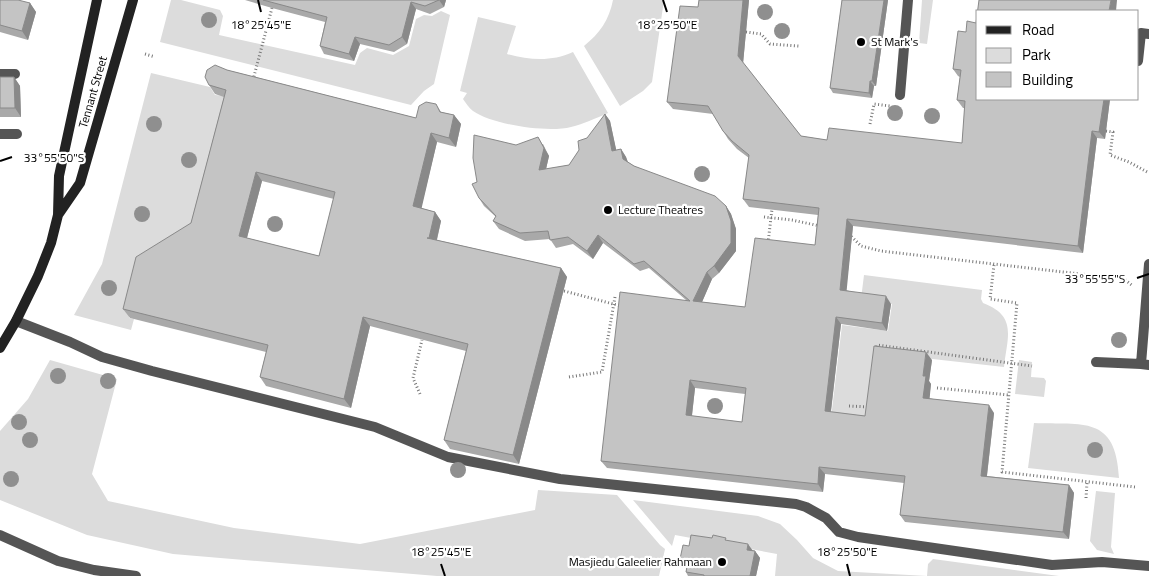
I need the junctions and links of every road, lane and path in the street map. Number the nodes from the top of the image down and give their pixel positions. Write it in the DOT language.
graph roads {
  1 [pos="97,0"];
  2 [pos="133,0"];
  3 [pos="908,0"];
  4 [pos="272,8"];
  5 [pos="746,32"];
  6 [pos="1149,34"];
  7 [pos="799,46"];
  8 [pos="1139,52"];
  9 [pos="145,54"];
  10 [pos="155,57"];
  11 [pos="0,74"];
  12 [pos="14,74"];
  13 [pos="252,84"];
  14 [pos="900,95"];
  15 [pos="870,124"];
  16 [pos="1106,131"];
  17 [pos="0,134"];
  18 [pos="17,134"];
  19 [pos="1149,174"];
  20 [pos="772,210"];
  21 [pos="58,215"];
  22 [pos="764,217"];
  23 [pos="823,227"];
  24 [pos="847,232"];
  25 [pos="768,246"];
  26 [pos="994,264"];
  27 [pos="1149,264"];
  28 [pos="1130,283"];
  29 [pos="564,291"];
  30 [pos="615,297"];
  31 [pos="625,307"];
  32 [pos="16,321"];
  33 [pos="422,340"];
  34 [pos="0,348"];
  35 [pos="876,354"];
  36 [pos="1096,362"];
  37 [pos="1012,364"];
  38 [pos="1145,364"];
  39 [pos="1032,366"];
  40 [pos="568,377"];
  41 [pos="937,388"];
  42 [pos="420,394"];
  43 [pos="1009,395"];
  44 [pos="870,398"];
  45 [pos="849,406"];
  46 [pos="1087,483"];
  47 [pos="1135,487"];
  48 [pos="1086,498"];
  49 [pos="0,535"];
  50 [pos="1149,566"];
  51 [pos="136,576"];
  1 -- 21 [label="main road, Tennant Street"];
  2 -- 21 [label="main road, Tennant Street"];
  3 -- 14 [label="street"];
  4 -- 13 [label="path"];
  5 -- 7 [label="path"];
  6 -- 8 [label="street"];
  9 -- 10 [label="path"];
  11 -- 12 [label="street"];
  14 -- 15 [label="path"];
  16 -- 19 [label="path"];
  17 -- 18 [label="street"];
  20 -- 25 [label="path, bridge"];
  21 -- 32 [label="main road, Tennant Street"];
  22 -- 23 [label="path"];
  24 -- 26 [label="path"];
  26 -- 28 [label="path"];
  26 -- 37 [label="path"];
  27 -- 38 [label="street"];
  29 -- 31 [label="path, bridge"];
  30 -- 40 [label="path"];
  32 -- 34 [label="main road, Tennant Street"];
  32 -- 50 [label="street"];
  33 -- 42 [label="path"];
  35 -- 37 [label="path"];
  36 -- 38 [label="street"];
  37 -- 39 [label="path"];
  37 -- 43 [label="path"];
  41 -- 43 [label="path"];
  43 -- 46 [label="path"];
  44 -- 45 [label="path"];
  46 -- 47 [label="path"];
  46 -- 48 [label="path"];
  49 -- 51 [label="street"];
}
